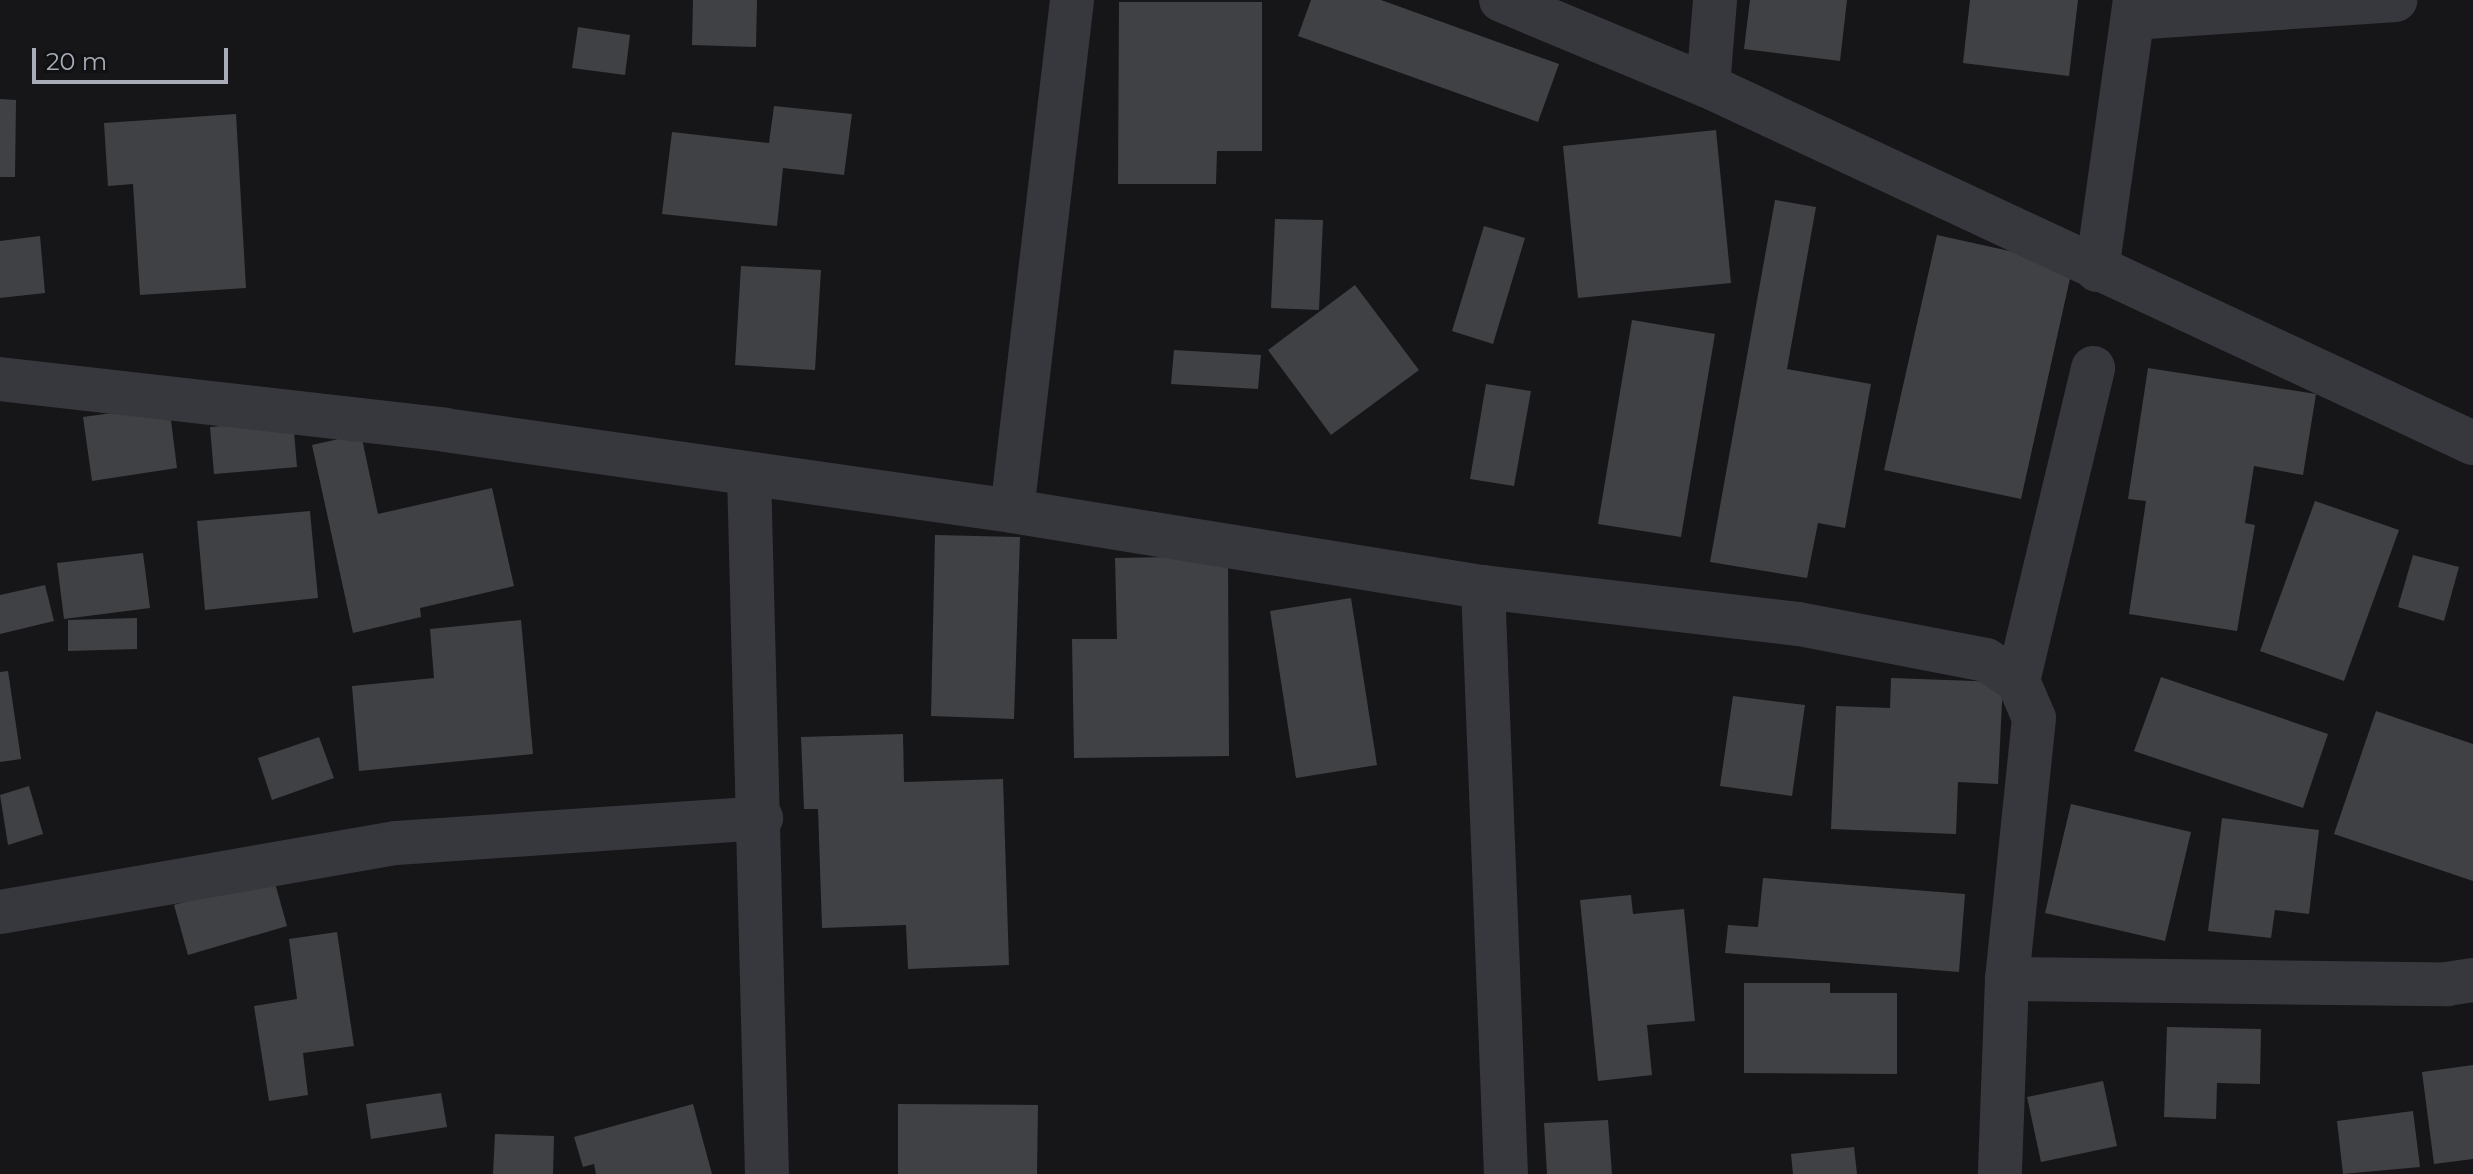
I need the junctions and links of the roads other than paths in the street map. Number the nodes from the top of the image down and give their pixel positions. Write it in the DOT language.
graph roads {
  1 [pos="1072,0"];
  2 [pos="1501,0"];
  3 [pos="1715,0"];
  4 [pos="2395,0"];
  5 [pos="2134,9"];
  6 [pos="1708,86"];
  7 [pos="2097,270"];
  8 [pos="2093,368"];
  9 [pos="0,379"];
  10 [pos="2473,443"];
  11 [pos="749,474"];
  12 [pos="1012,511"];
  13 [pos="1483,587"];
  14 [pos="2018,681"];
  15 [pos="761,818"];
  16 [pos="0,912"];
  17 [pos="2007,979"];
  18 [pos="2473,980"];
  19 [pos="767,1174"];
  20 [pos="1506,1174"];
  21 [pos="2000,1174"];
  1 -- 12 [label="street"];
  2 -- 6 [label="street"];
  3 -- 6 [label="street"];
  4 -- 5 [label="street"];
  5 -- 7 [label="street"];
  6 -- 7 [label="street"];
  7 -- 10 [label="street"];
  8 -- 14 [label="street"];
  9 -- 11 [label="street"];
  11 -- 12 [label="street"];
  11 -- 15 [label="street"];
  12 -- 13 [label="street"];
  13 -- 14 [label="street"];
  13 -- 20 [label="street"];
  14 -- 17 [label="street"];
  15 -- 16 [label="street"];
  15 -- 19 [label="street"];
  17 -- 18 [label="street"];
  17 -- 21 [label="street"];
}
